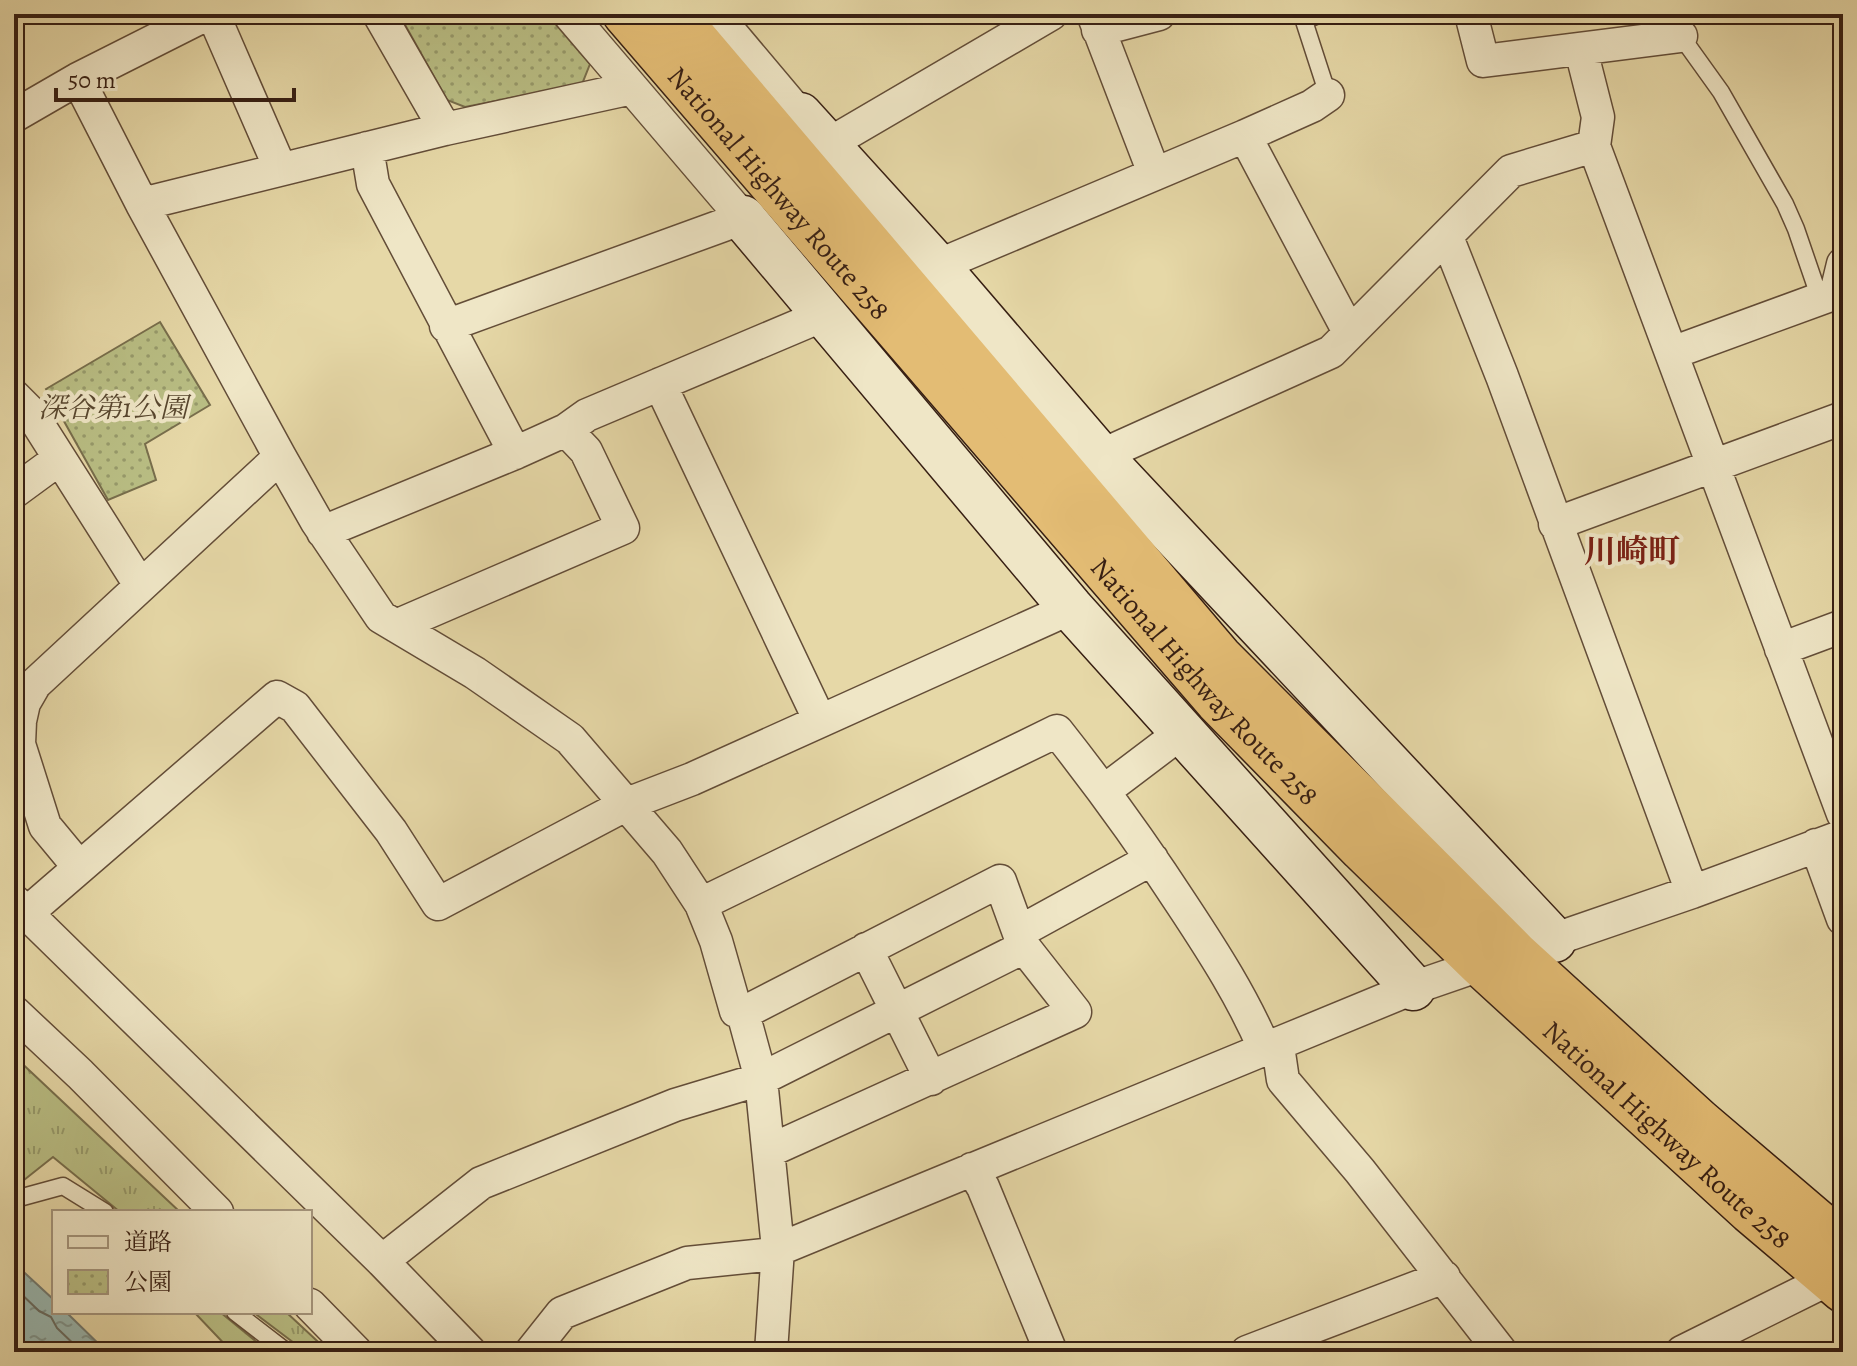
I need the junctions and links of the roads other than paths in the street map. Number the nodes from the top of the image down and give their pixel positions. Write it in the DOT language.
graph roads {
  1 [pos="210,14"];
  2 [pos="379,14"];
  3 [pos="569,14"];
  4 [pos="625,14"];
  5 [pos="674,14"];
  6 [pos="715,14"];
  7 [pos="1051,14"];
  8 [pos="1159,14"];
  9 [pos="1320,14"];
  10 [pos="1471,14"];
  11 [pos="1095,22"];
  12 [pos="1678,25"];
  13 [pos="1581,50"];
  14 [pos="78,79"];
  15 [pos="632,88"];
  16 [pos="1328,95"];
  17 [pos="14,116"];
  18 [pos="445,129"];
  19 [pos="1245,136"];
  20 [pos="1594,146"];
  21 [pos="367,148"];
  22 [pos="804,157"];
  23 [pos="280,168"];
  24 [pos="1154,173"];
  25 [pos="142,204"];
  26 [pos="743,218"];
  27 [pos="1447,237"];
  28 [pos="1843,264"];
  29 [pos="937,266"];
  30 [pos="1820,299"];
  31 [pos="826,314"];
  32 [pos="446,326"];
  33 [pos="1349,332"];
  34 [pos="1672,353"];
  35 [pos="660,384"];
  36 [pos="15,399"];
  37 [pos="1843,418"];
  38 [pos="566,430"];
  39 [pos="515,453"];
  40 [pos="1100,456"];
  41 [pos="280,457"];
  42 [pos="59,459"];
  43 [pos="1713,466"];
  44 [pos="14,492"];
  45 [pos="1555,524"];
  46 [pos="323,532"];
  47 [pos="140,585"];
  48 [pos="1071,608"];
  49 [pos="396,626"];
  50 [pos="1843,626"];
  51 [pos="1781,649"];
  52 [pos="820,721"];
  53 [pos="1182,732"];
  54 [pos="1104,791"];
  55 [pos="627,804"];
  56 [pos="1843,814"];
  57 [pos="1830,841"];
  58 [pos="1152,859"];
  59 [pos="79,867"];
  60 [pos="1692,892"];
  61 [pos="701,904"];
  62 [pos="20,907"];
  63 [pos="1843,919"];
  64 [pos="1022,940"];
  65 [pos="866,949"];
  66 [pos="1517,952"];
  67 [pos="1413,988"];
  68 [pos="14,1012"];
  69 [pos="897,1012"];
  70 [pos="743,1013"];
  71 [pos="1271,1048"];
  72 [pos="761,1079"];
  73 [pos="931,1079"];
  74 [pos="769,1151"];
  75 [pos="972,1169"];
  76 [pos="19,1198"];
  77 [pos="102,1210"];
  78 [pos="215,1210"];
  79 [pos="778,1249"];
  80 [pos="382,1261"];
  81 [pos="1838,1271"];
  82 [pos="1444,1277"];
  83 [pos="312,1307"];
  84 [pos="238,1314"];
  85 [pos="287,1352"];
  86 [pos="356,1352"];
  87 [pos="470,1352"];
  88 [pos="531,1352"];
  89 [pos="771,1352"];
  90 [pos="1051,1352"];
  91 [pos="1247,1352"];
  92 [pos="1501,1352"];
  93 [pos="1682,1352"];
  1 -- 14 [label="street"];
  1 -- 23 [label="street"];
  2 -- 18 [label="street"];
  3 -- 15 [label="street"];
  4 -- 22 [label="highway, National Highway Route 258"];
  5 -- 22 [label="highway, National Highway Route 258"];
  6 -- 22 [label="street"];
  7 -- 22 [label="street"];
  8 -- 11 [label="street"];
  9 -- 16 [label="lane"];
  10 -- 13 [label="street"];
  11 -- 24 [label="street"];
  12 -- 13 [label="street"];
  12 -- 30 [label="lane"];
  13 -- 20 [label="street"];
  14 -- 17 [label="street"];
  14 -- 25 [label="street"];
  15 -- 18 [label="street"];
  15 -- 26 [label="street"];
  16 -- 19 [label="street"];
  18 -- 21 [label="street"];
  19 -- 24 [label="street"];
  19 -- 33 [label="street"];
  20 -- 27 [label="street"];
  20 -- 34 [label="street"];
  21 -- 23 [label="street"];
  21 -- 32 [label="street"];
  22 -- 29 [label="street"];
  22 -- 66 [label="highway, National Highway Route 258"];
  23 -- 25 [label="street"];
  24 -- 29 [label="street"];
  25 -- 41 [label="street"];
  26 -- 31 [label="street"];
  26 -- 32 [label="street"];
  27 -- 33 [label="street"];
  27 -- 45 [label="street"];
  28 -- 30 [label="street"];
  29 -- 40 [label="street"];
  30 -- 34 [label="street"];
  31 -- 35 [label="street"];
  31 -- 48 [label="street"];
  32 -- 39 [label="street"];
  33 -- 40 [label="street"];
  34 -- 43 [label="street"];
  35 -- 38 [label="street"];
  35 -- 52 [label="street"];
  36 -- 42 [label="street"];
  37 -- 43 [label="street"];
  38 -- 39 [label="street"];
  38 -- 49 [label="street"];
  39 -- 46 [label="street"];
  40 -- 66 [label="street"];
  41 -- 46 [label="street"];
  41 -- 47 [label="street"];
  42 -- 44 [label="street"];
  42 -- 47 [label="street"];
  43 -- 45 [label="street"];
  43 -- 51 [label="street"];
  45 -- 60 [label="street"];
  46 -- 49 [label="street"];
  47 -- 59 [label="street"];
  48 -- 52 [label="street"];
  48 -- 53 [label="street"];
  49 -- 55 [label="street"];
  50 -- 51 [label="street"];
  51 -- 56 [label="street"];
  52 -- 55 [label="street"];
  53 -- 54 [label="street"];
  53 -- 67 [label="street"];
  54 -- 58 [label="street"];
  54 -- 61 [label="street"];
  55 -- 59 [label="street"];
  55 -- 61 [label="street"];
  57 -- 60 [label="street"];
  57 -- 63 [label="street"];
  58 -- 64 [label="street"];
  58 -- 71 [label="street"];
  59 -- 62 [label="street"];
  60 -- 66 [label="street"];
  61 -- 70 [label="street"];
  62 -- 80 [label="street"];
  64 -- 65 [label="street"];
  64 -- 69 [label="street"];
  64 -- 73 [label="street"];
  65 -- 69 [label="street"];
  65 -- 70 [label="street"];
  66 -- 67 [label="street"];
  66 -- 81 [label="highway, National Highway Route 258"];
  67 -- 71 [label="street"];
  68 -- 78 [label="street"];
  69 -- 72 [label="street"];
  69 -- 73 [label="street"];
  70 -- 72 [label="street"];
  71 -- 75 [label="street"];
  71 -- 82 [label="street"];
  72 -- 74 [label="street"];
  72 -- 80 [label="street"];
  73 -- 74 [label="street"];
  74 -- 79 [label="street"];
  75 -- 79 [label="street"];
  75 -- 90 [label="street"];
  76 -- 77 [label="lane"];
  79 -- 88 [label="street"];
  79 -- 89 [label="street"];
  80 -- 87 [label="street"];
  81 -- 93 [label="street"];
  82 -- 91 [label="street"];
  82 -- 92 [label="street"];
  83 -- 86 [label="street"];
  84 -- 85 [label="lane"];
}
